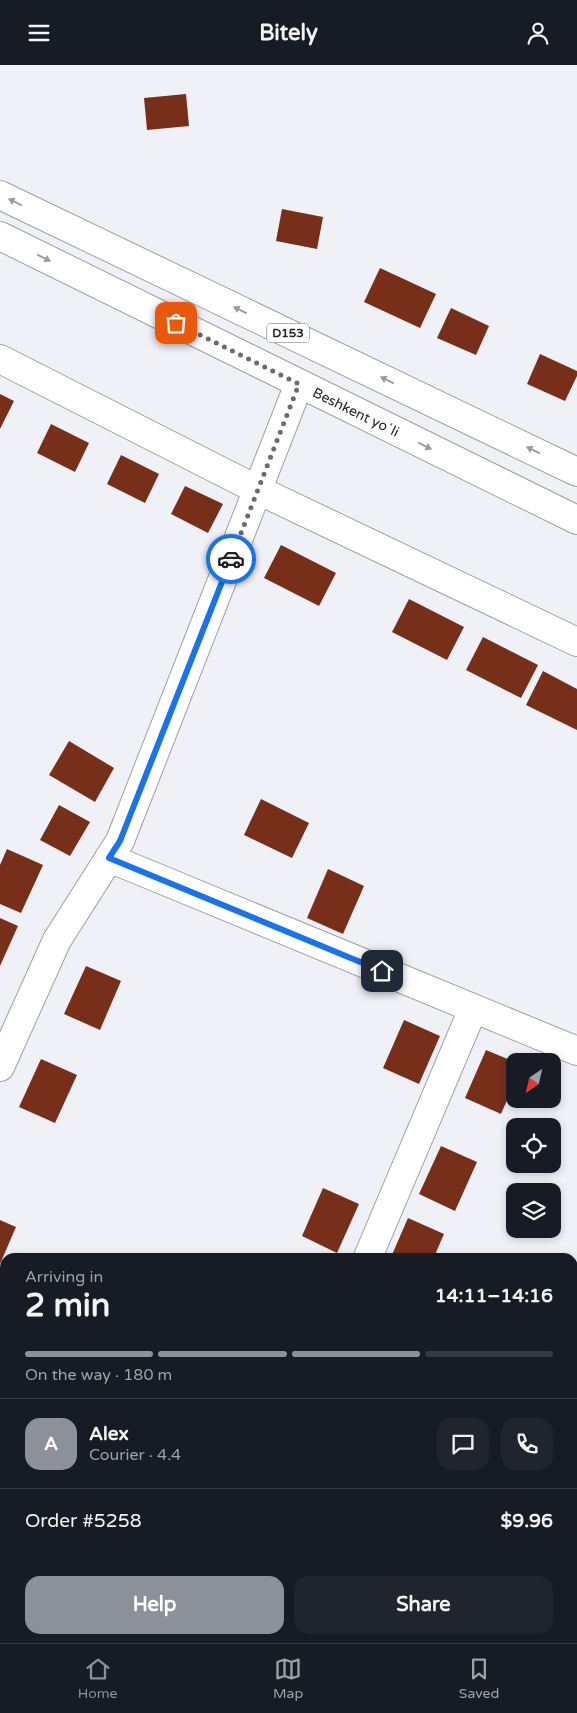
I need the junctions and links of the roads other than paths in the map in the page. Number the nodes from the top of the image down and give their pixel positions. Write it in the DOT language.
graph roads {
  1 [pos="0,195"];
  2 [pos="0,236"];
  3 [pos="0,359"];
  4 [pos="299,384"];
  5 [pos="577,471"];
  6 [pos="258,490"];
  7 [pos="577,519"];
  8 [pos="577,642"];
  9 [pos="109,858"];
  10 [pos="473,1009"];
  11 [pos="577,1051"];
  12 [pos="0,1067"];
  13 [pos="370,1253"];
  5 -- 1 [label="street, D153, one-way"];
  2 -- 4 [label="street, Beshkent yoʻli, one-way"];
  3 -- 6 [label="street"];
  4 -- 6 [label="street"];
  4 -- 7 [label="street, Beshkent yoʻli, one-way"];
  6 -- 8 [label="street"];
  6 -- 9 [label="street"];
  9 -- 10 [label="street"];
  9 -- 12 [label="street"];
  10 -- 11 [label="street"];
  10 -- 13 [label="street"];
}
